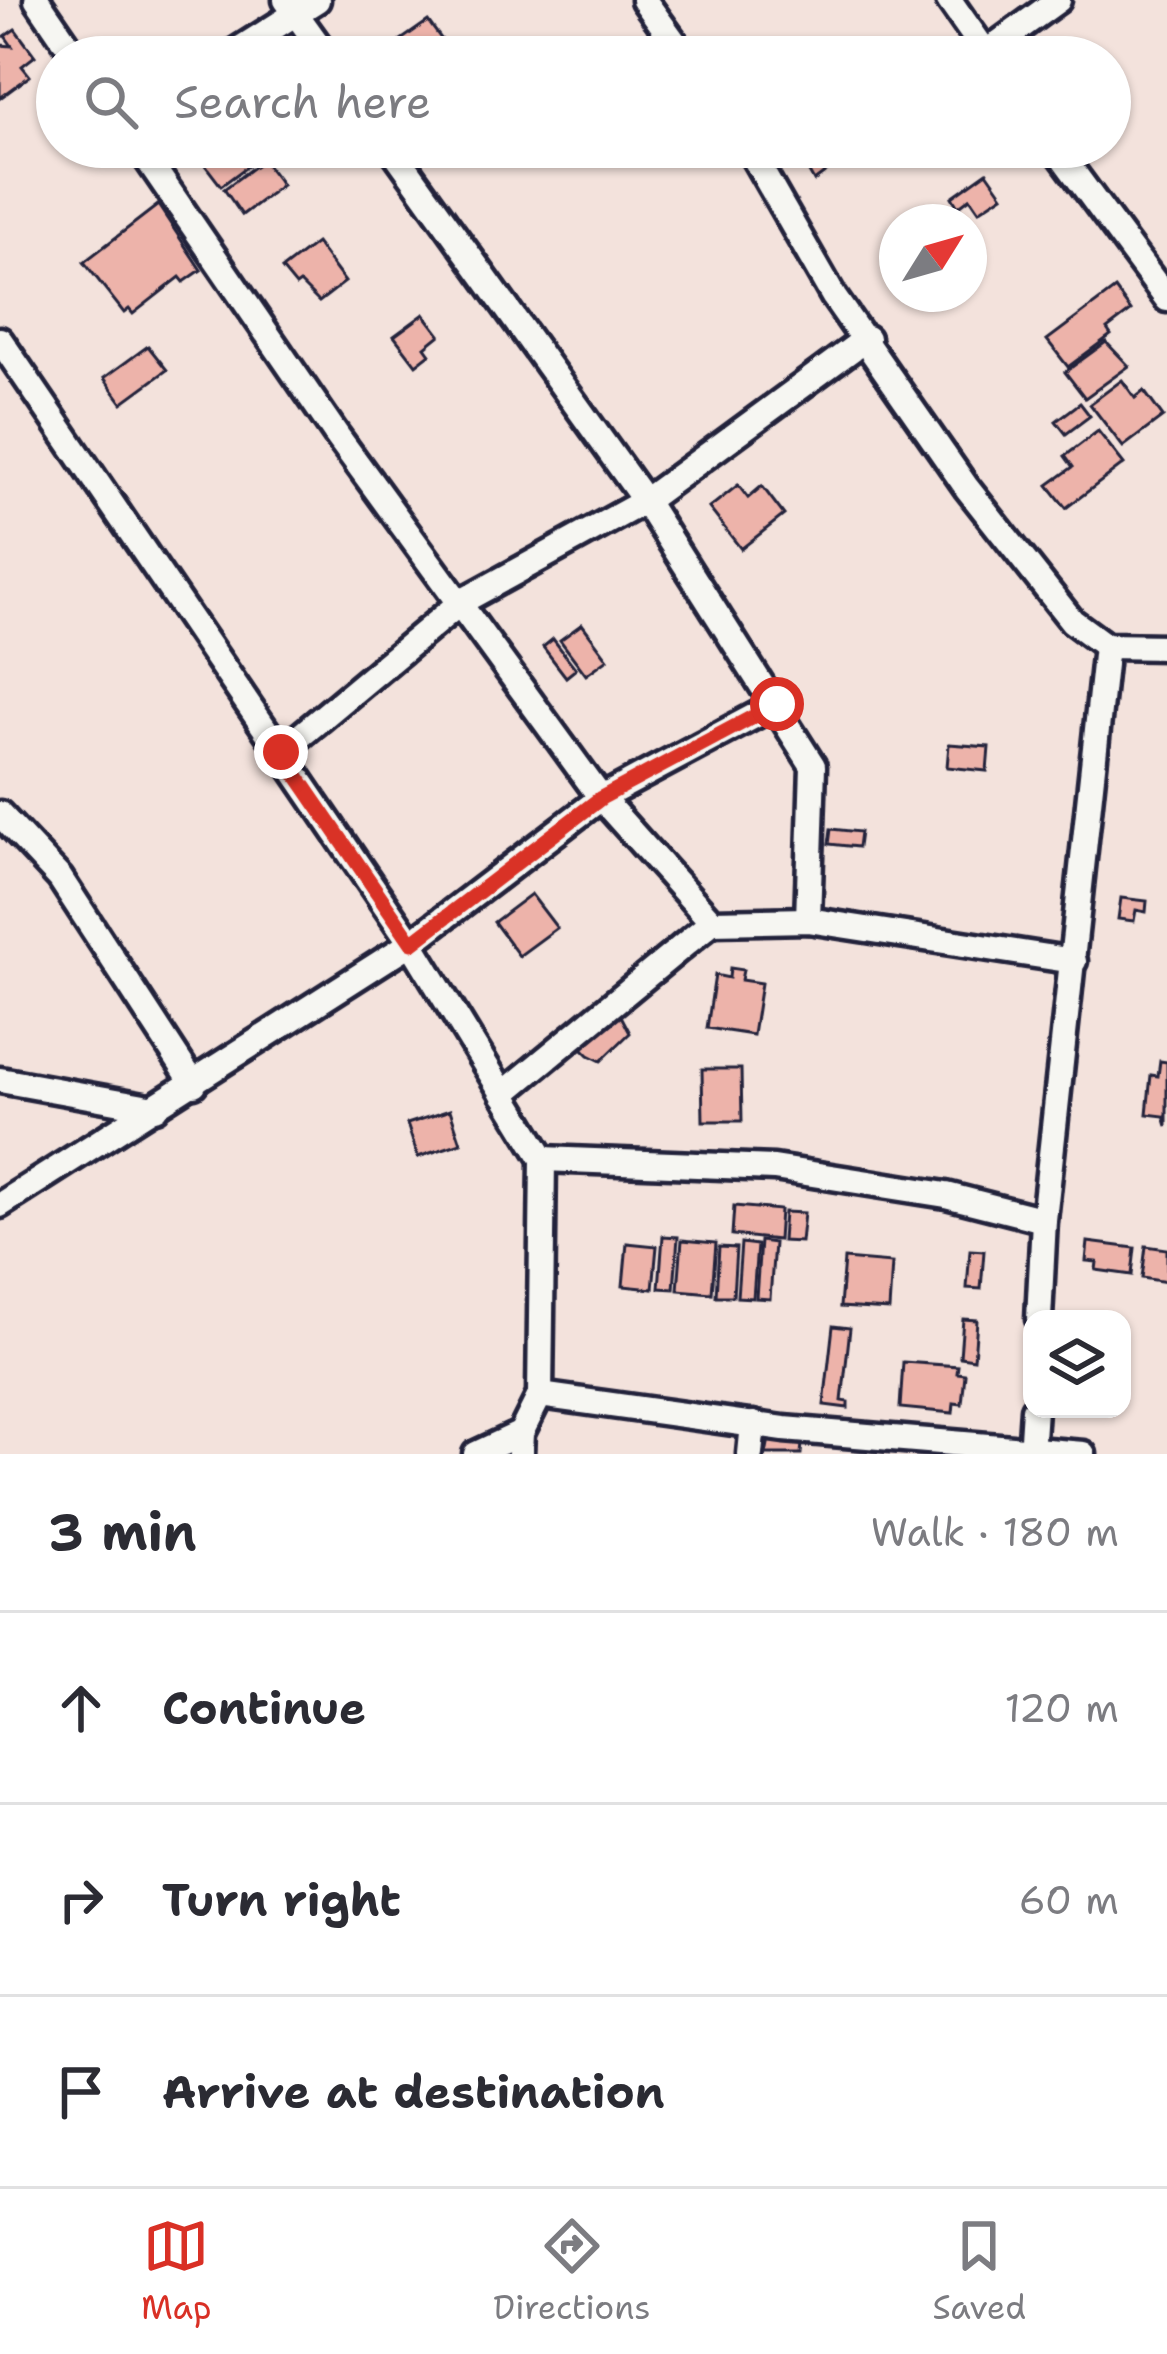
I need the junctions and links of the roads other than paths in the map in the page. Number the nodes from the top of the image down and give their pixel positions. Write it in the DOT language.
graph roads {
  1 [pos="37,0"];
  2 [pos="644,0"];
  3 [pos="949,0"];
  4 [pos="1058,0"];
  5 [pos="300,5"];
  6 [pos="62,36"];
  7 [pos="256,36"];
  8 [pos="316,36"];
  9 [pos="670,36"];
  10 [pos="974,36"];
  11 [pos="1012,36"];
  12 [pos="154,168"];
  13 [pos="407,168"];
  14 [pos="760,168"];
  15 [pos="1071,168"];
  16 [pos="1167,298"];
  17 [pos="867,338"];
  18 [pos="0,340"];
  19 [pos="645,502"];
  20 [pos="461,602"];
  21 [pos="1106,646"];
  22 [pos="1167,647"];
  23 [pos="777,704"];
  24 [pos="281,752"];
  25 [pos="601,798"];
  26 [pos="0,814"];
  27 [pos="808,920"];
  28 [pos="712,922"];
  29 [pos="412,943"];
  30 [pos="1074,962"];
  31 [pos="0,1080"];
  32 [pos="194,1084"];
  33 [pos="503,1094"];
  34 [pos="155,1108"];
  35 [pos="543,1159"];
  36 [pos="0,1204"];
  37 [pos="1044,1220"];
  38 [pos="1039,1310"];
  39 [pos="540,1395"];
  40 [pos="1034,1418"];
  41 [pos="752,1424"];
  42 [pos="520,1443"];
  43 [pos="1032,1451"];
  44 [pos="476,1454"];
  45 [pos="750,1454"];
  46 [pos="1084,1454"];
  1 -- 6 [label="street"];
  2 -- 9 [label="street"];
  3 -- 10 [label="street"];
  4 -- 11 [label="street"];
  5 -- 7 [label="street"];
  5 -- 8 [label="street"];
  12 -- 20 [label="street"];
  13 -- 19 [label="street"];
  14 -- 17 [label="street"];
  15 -- 16 [label="street"];
  17 -- 19 [label="street"];
  17 -- 21 [label="street"];
  18 -- 24 [label="street"];
  19 -- 20 [label="street"];
  19 -- 23 [label="street"];
  20 -- 24 [label="street"];
  20 -- 25 [label="street"];
  21 -- 22 [label="street"];
  21 -- 30 [label="street"];
  23 -- 25 [label="street"];
  23 -- 27 [label="street"];
  24 -- 29 [label="street"];
  25 -- 28 [label="street"];
  25 -- 29 [label="street"];
  26 -- 32 [label="street"];
  27 -- 28 [label="street"];
  27 -- 30 [label="street"];
  28 -- 33 [label="street"];
  29 -- 32 [label="street"];
  29 -- 33 [label="street"];
  30 -- 37 [label="street"];
  31 -- 34 [label="street"];
  32 -- 34 [label="street"];
  33 -- 35 [label="street"];
  34 -- 36 [label="street"];
  35 -- 37 [label="street"];
  35 -- 39 [label="street"];
  37 -- 38 [label="street"];
  39 -- 41 [label="street"];
  39 -- 42 [label="street"];
  40 -- 43 [label="street"];
  41 -- 43 [label="street"];
  41 -- 45 [label="street"];
  42 -- 44 [label="street"];
  43 -- 46 [label="street"];
}
